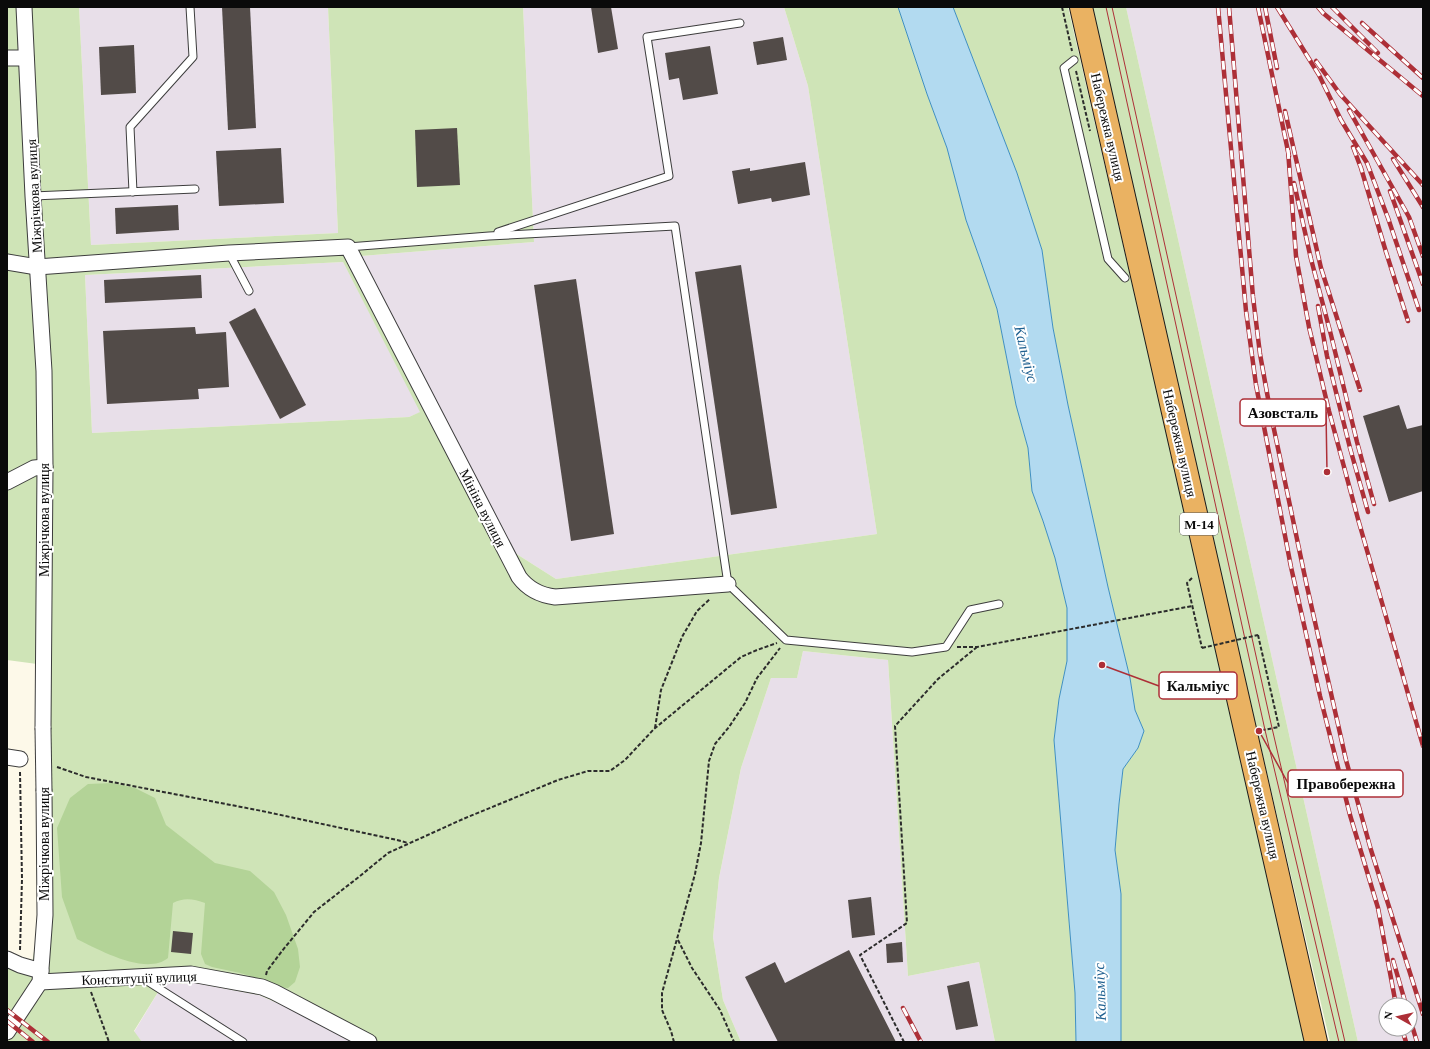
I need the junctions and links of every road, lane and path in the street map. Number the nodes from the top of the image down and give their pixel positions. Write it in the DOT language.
graph roads {
  1 [pos="24,7"];
  2 [pos="190,7"];
  3 [pos="1081,7"];
  4 [pos="740,23"];
  5 [pos="7,58"];
  6 [pos="26,58"];
  7 [pos="1074,60"];
  8 [pos="195,189"];
  9 [pos="133,192"];
  10 [pos="33,196"];
  11 [pos="489,236"];
  12 [pos="348,247"];
  13 [pos="229,253"];
  14 [pos="7,262"];
  15 [pos="37,267"];
  16 [pos="1125,278"];
  17 [pos="249,291"];
  18 [pos="45,467"];
  19 [pos="7,482"];
  20 [pos="1192,578"];
  21 [pos="728,584"];
  22 [pos="999,604"];
  23 [pos="1192,606"];
  24 [pos="786,640"];
  25 [pos="946,647"];
  26 [pos="977,647"];
  27 [pos="654,729"];
  28 [pos="1259,731"];
  29 [pos="13,758"];
  30 [pos="53,766"];
  31 [pos="408,843"];
  32 [pos="677,939"];
  33 [pos="14,962"];
  34 [pos="40,977"];
  35 [pos="141,977"];
  36 [pos="86,980"];
  37 [pos="262,987"];
  38 [pos="10,1028"];
  39 [pos="109,1042"];
  40 [pos="244,1042"];
  41 [pos="369,1042"];
  42 [pos="674,1042"];
  43 [pos="734,1042"];
  44 [pos="904,1042"];
  45 [pos="1316,1042"];
  1 -- 6 [label="street, Міжрічкова вулиця"];
  2 -- 9 [label="lane"];
  3 -- 45 [label="highway, Набережна вулиця / М-14"];
  4 -- 11 [label="lane"];
  5 -- 6 [label="street"];
  6 -- 10 [label="street, Міжрічкова вулиця"];
  7 -- 16 [label="lane"];
  8 -- 9 [label="lane"];
  9 -- 10 [label="lane"];
  10 -- 15 [label="street, Міжрічкова вулиця"];
  11 -- 12 [label="lane"];
  11 -- 21 [label="lane"];
  12 -- 13 [label="street"];
  12 -- 21 [label="street, Мініна вулиця"];
  13 -- 15 [label="street"];
  13 -- 17 [label="lane"];
  14 -- 15 [label="street"];
  15 -- 18 [label="street, Міжрічкова вулиця"];
  18 -- 19 [label="street"];
  18 -- 34 [label="street, Міжрічкова вулиця, bridge"];
  20 -- 23 [label="path"];
  21 -- 24 [label="lane"];
  21 -- 27 [label="path"];
  22 -- 25 [label="lane"];
  23 -- 26 [label="path"];
  23 -- 28 [label="path, bridge"];
  24 -- 25 [label="lane"];
  24 -- 27 [label="path"];
  24 -- 32 [label="path"];
  25 -- 26 [label="path"];
  26 -- 44 [label="path"];
  27 -- 31 [label="path"];
  29 -- 33 [label="path"];
  30 -- 31 [label="path"];
  31 -- 37 [label="path"];
  32 -- 42 [label="path"];
  32 -- 43 [label="path"];
  33 -- 34 [label="street, Конституції вулиця"];
  34 -- 36 [label="street, Конституції вулиця"];
  34 -- 38 [label="street, Міжрічкова вулиця"];
  35 -- 36 [label="street, Конституції вулиця"];
  35 -- 37 [label="street, Конституції вулиця"];
  35 -- 40 [label="lane"];
  36 -- 39 [label="path"];
  37 -- 41 [label="street, Конституції вулиця"];
}
